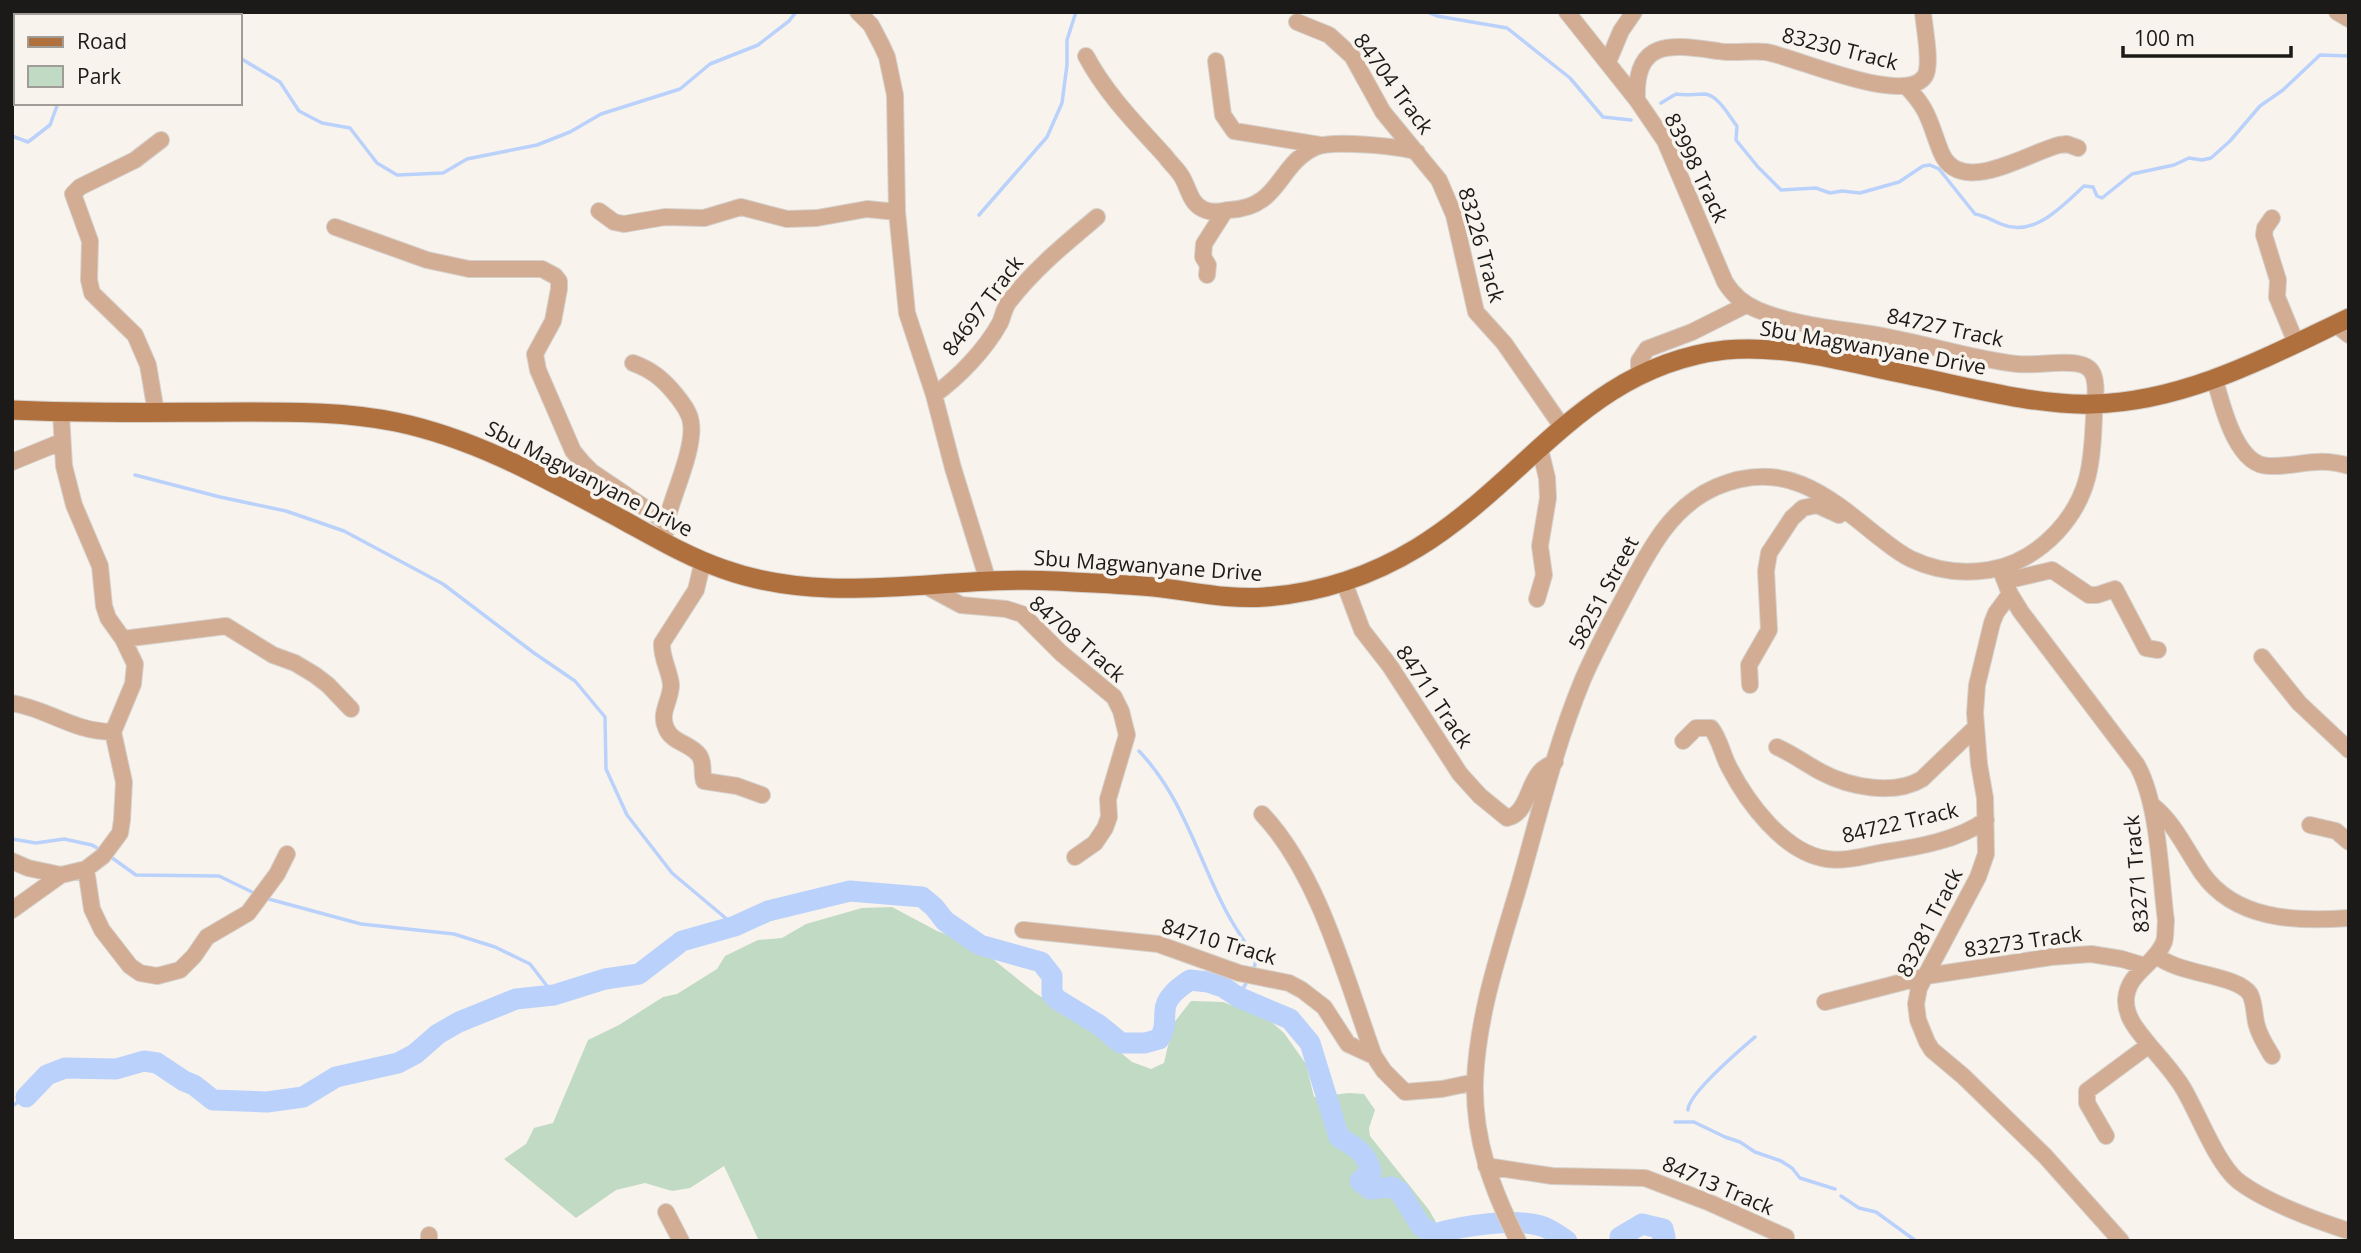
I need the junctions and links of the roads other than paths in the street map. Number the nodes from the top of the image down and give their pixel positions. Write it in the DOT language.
graph roads {
  1 [pos="859,12"];
  2 [pos="1567,12"];
  3 [pos="1634,12"];
  4 [pos="1923,12"];
  5 [pos="2337,12"];
  6 [pos="2349,19"];
  7 [pos="1297,22"];
  8 [pos="1086,57"];
  9 [pos="1216,61"];
  10 [pos="1608,62"];
  11 [pos="1906,86"];
  12 [pos="1637,100"];
  13 [pos="161,140"];
  14 [pos="1320,145"];
  15 [pos="2078,148"];
  16 [pos="1417,152"];
  17 [pos="599,211"];
  18 [pos="1225,211"];
  19 [pos="897,212"];
  20 [pos="1097,217"];
  21 [pos="2272,218"];
  22 [pos="335,227"];
  23 [pos="1207,275"];
  24 [pos="1751,307"];
  25 [pos="2344,326"];
  26 [pos="2296,344"];
  27 [pos="633,363"];
  28 [pos="1639,374"];
  29 [pos="2215,380"];
  30 [pos="934,395"];
  31 [pos="2094,404"];
  32 [pos="12,410"];
  33 [pos="156,412"];
  34 [pos="61,413"];
  35 [pos="1563,428"];
  36 [pos="61,442"];
  37 [pos="1540,449"];
  38 [pos="12,462"];
  39 [pos="2349,466"];
  40 [pos="663,532"];
  41 [pos="1874,533"];
  42 [pos="703,561"];
  43 [pos="988,581"];
  44 [pos="2005,581"];
  45 [pos="1344,582"];
  46 [pos="924,585"];
  47 [pos="1537,599"];
  48 [pos="123,639"];
  49 [pos="2158,650"];
  50 [pos="2262,657"];
  51 [pos="1750,685"];
  52 [pos="12,703"];
  53 [pos="351,709"];
  54 [pos="1976,727"];
  55 [pos="113,732"];
  56 [pos="1683,740"];
  57 [pos="1777,747"];
  58 [pos="2349,750"];
  59 [pos="1555,762"];
  60 [pos="762,795"];
  61 [pos="2152,805"];
  62 [pos="1262,814"];
  63 [pos="1986,821"];
  64 [pos="2310,825"];
  65 [pos="2349,842"];
  66 [pos="286,854"];
  67 [pos="1075,857"];
  68 [pos="12,861"];
  69 [pos="86,869"];
  70 [pos="61,875"];
  71 [pos="12,910"];
  72 [pos="2349,918"];
  73 [pos="1023,930"];
  74 [pos="2150,960"];
  75 [pos="1926,976"];
  76 [pos="1825,1002"];
  77 [pos="2149,1045"];
  78 [pos="1374,1056"];
  79 [pos="2272,1056"];
  80 [pos="1475,1082"];
  81 [pos="2106,1136"];
  82 [pos="1486,1166"];
  83 [pos="666,1212"];
  84 [pos="2349,1231"];
  85 [pos="1786,1237"];
  86 [pos="681,1241"];
  87 [pos="1518,1241"];
  88 [pos="2121,1241"];
  1 -- 19 [label="street"];
  2 -- 10 [label="street, 83998 Track"];
  3 -- 10 [label="street"];
  4 -- 11 [label="street, 83230 Track"];
  5 -- 6 [label="street"];
  7 -- 16 [label="street, 84704 Track"];
  8 -- 18 [label="street"];
  9 -- 14 [label="street"];
  10 -- 12 [label="street, 83998 Track"];
  11 -- 12 [label="street, 83230 Track"];
  11 -- 15 [label="street"];
  12 -- 24 [label="street, 83998 Track"];
  13 -- 33 [label="street"];
  14 -- 16 [label="street"];
  14 -- 18 [label="street"];
  16 -- 35 [label="street, 83226 Track"];
  17 -- 19 [label="street"];
  18 -- 23 [label="street"];
  19 -- 30 [label="street"];
  20 -- 30 [label="street, 84697 Track"];
  21 -- 26 [label="street"];
  22 -- 40 [label="street"];
  24 -- 28 [label="street"];
  24 -- 31 [label="street, 84727 Track"];
  25 -- 26 [label="main road, Sbu Magwanyane Drive"];
  26 -- 29 [label="main road, Sbu Magwanyane Drive"];
  27 -- 40 [label="street"];
  28 -- 31 [label="main road, Sbu Magwanyane Drive"];
  28 -- 35 [label="main road, Sbu Magwanyane Drive"];
  29 -- 31 [label="main road, Sbu Magwanyane Drive"];
  29 -- 39 [label="street"];
  30 -- 43 [label="street"];
  31 -- 44 [label="street, 58251 Street"];
  32 -- 34 [label="main road, Sbu Magwanyane Drive"];
  33 -- 34 [label="main road, Sbu Magwanyane Drive"];
  33 -- 40 [label="main road, Sbu Magwanyane Drive"];
  34 -- 36 [label="street"];
  35 -- 37 [label="main road, Sbu Magwanyane Drive"];
  36 -- 38 [label="street"];
  36 -- 48 [label="street"];
  37 -- 45 [label="main road, Sbu Magwanyane Drive"];
  37 -- 47 [label="street"];
  40 -- 42 [label="main road, Sbu Magwanyane Drive"];
  41 -- 44 [label="street, 58251 Street"];
  41 -- 51 [label="street"];
  41 -- 59 [label="street, 58251 Street"];
  42 -- 46 [label="main road, Sbu Magwanyane Drive"];
  42 -- 60 [label="street"];
  43 -- 45 [label="main road, Sbu Magwanyane Drive"];
  43 -- 46 [label="main road, Sbu Magwanyane Drive"];
  44 -- 49 [label="street"];
  44 -- 54 [label="street, 83281 Track"];
  44 -- 61 [label="street, 83271 Track"];
  45 -- 59 [label="street, 84711 Track"];
  46 -- 67 [label="street, 84708 Track"];
  48 -- 53 [label="street"];
  48 -- 55 [label="street"];
  50 -- 58 [label="street"];
  52 -- 55 [label="street"];
  54 -- 57 [label="street"];
  54 -- 63 [label="street, 83281 Track"];
  55 -- 69 [label="street"];
  56 -- 63 [label="street, 84722 Track"];
  59 -- 80 [label="street, 58251 Street"];
  61 -- 72 [label="street"];
  61 -- 74 [label="street, 83271 Track"];
  62 -- 78 [label="street"];
  63 -- 75 [label="street, 83281 Track"];
  64 -- 65 [label="street"];
  66 -- 69 [label="street"];
  68 -- 70 [label="street"];
  69 -- 70 [label="street"];
  70 -- 71 [label="street"];
  73 -- 78 [label="street, 84710 Track"];
  74 -- 75 [label="street, 83273 Track"];
  74 -- 77 [label="street, 83271 Track"];
  74 -- 79 [label="street, 83273 Track"];
  75 -- 76 [label="street, 83273 Track"];
  75 -- 88 [label="street, 83281 Track"];
  77 -- 81 [label="street"];
  77 -- 84 [label="street, 83271 Track"];
  78 -- 80 [label="street"];
  80 -- 82 [label="street, 58251 Street"];
  82 -- 85 [label="street, 84713 Track"];
  82 -- 87 [label="street, 58251 Street"];
  83 -- 86 [label="street"];
}
